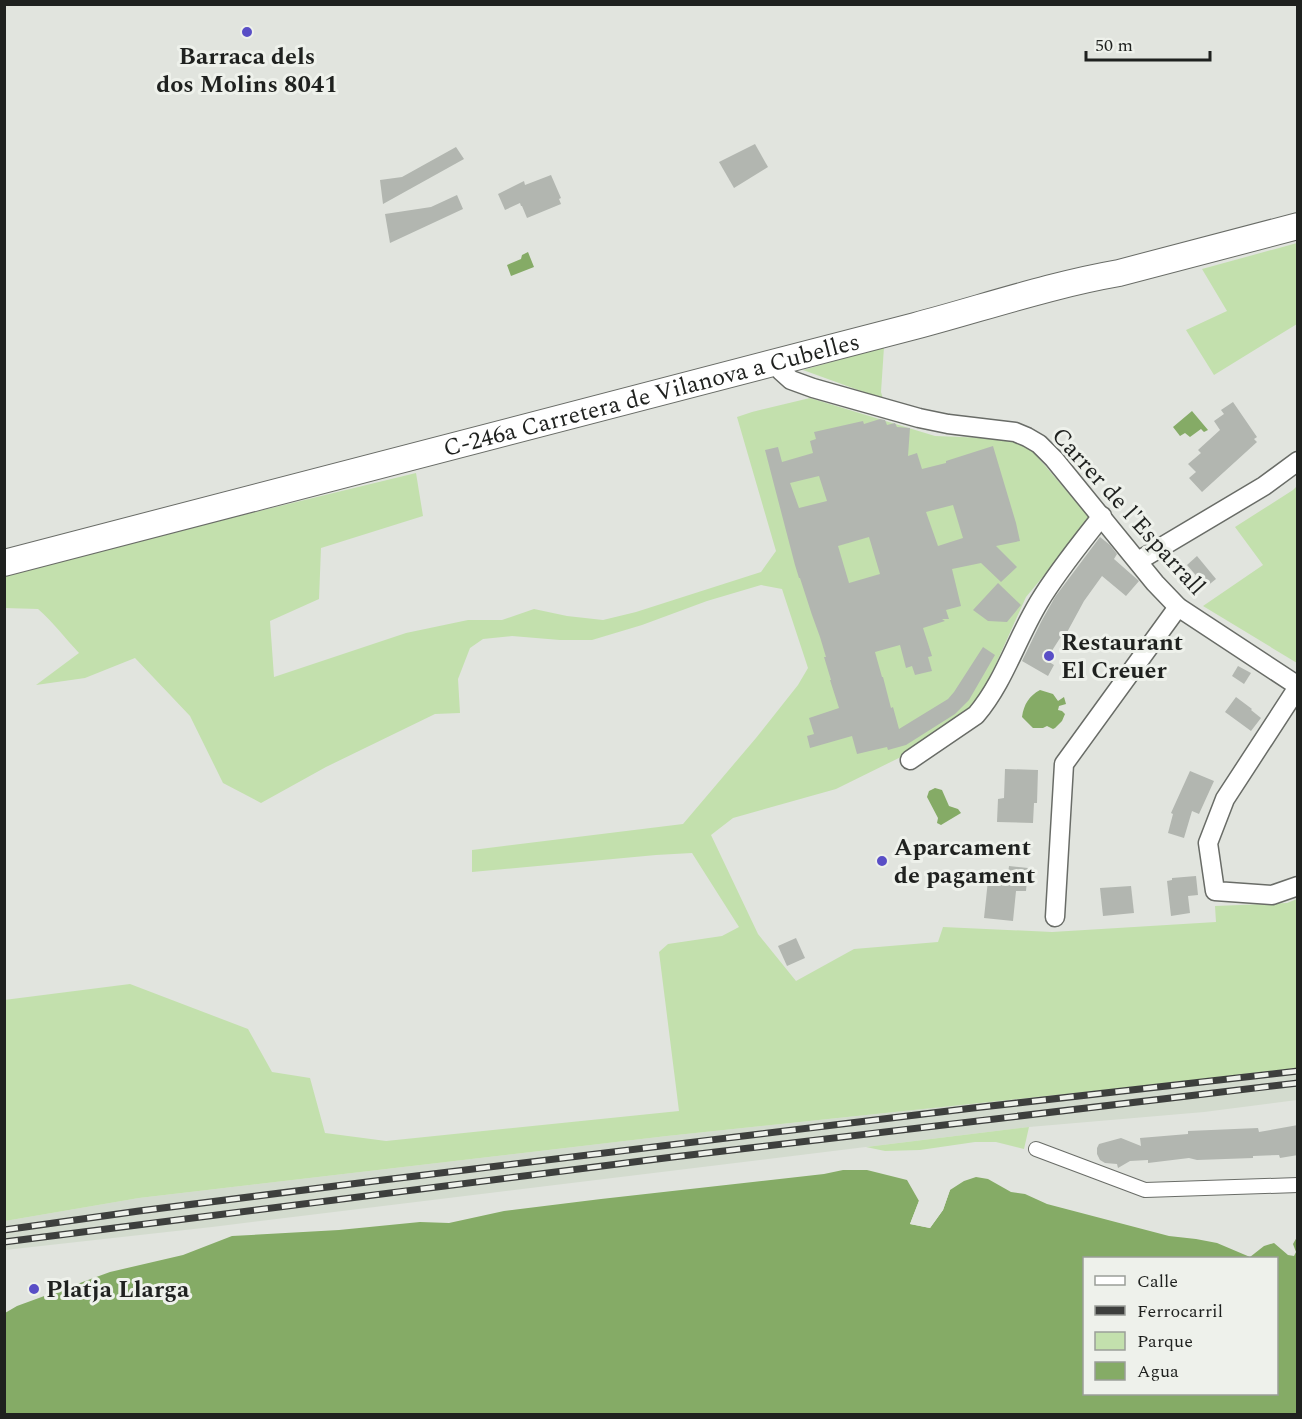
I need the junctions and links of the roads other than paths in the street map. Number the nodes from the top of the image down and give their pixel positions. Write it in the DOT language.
graph roads {
  1 [pos="1298,226"];
  2 [pos="776,362"];
  3 [pos="1298,461"];
  4 [pos="1102,516"];
  5 [pos="1138,561"];
  6 [pos="4,564"];
  7 [pos="1178,607"];
  8 [pos="1298,686"];
  9 [pos="910,760"];
  10 [pos="1298,886"];
  11 [pos="1055,917"];
  12 [pos="1036,1149"];
  13 [pos="1298,1185"];
  1 -- 2 [label="main road, C-246a Carretera de Vilanova a Cubelles"];
  2 -- 4 [label="street, Carrer de l'Esparrall"];
  2 -- 6 [label="main road, C-246a Carretera de Vilanova a Cubelles"];
  3 -- 5 [label="street"];
  4 -- 5 [label="street, Carrer de l'Esparrall"];
  4 -- 9 [label="street"];
  5 -- 7 [label="street, Carrer de l'Esparrall"];
  7 -- 8 [label="street, Carrer de l'Esparrall"];
  7 -- 11 [label="street"];
  8 -- 10 [label="street"];
  12 -- 13 [label="street"];
}
